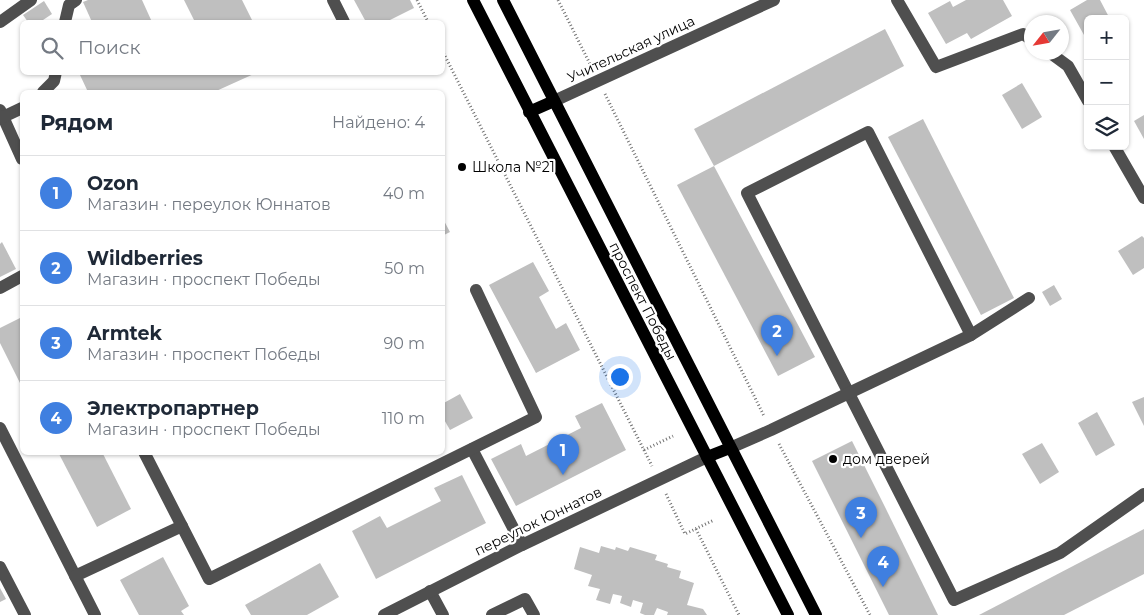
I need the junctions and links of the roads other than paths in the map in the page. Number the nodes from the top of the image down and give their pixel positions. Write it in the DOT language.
graph roads {
  1 [pos="31,0"];
  2 [pos="76,0"];
  3 [pos="333,0"];
  4 [pos="473,0"];
  5 [pos="503,0"];
  6 [pos="774,0"];
  7 [pos="898,0"];
  8 [pos="66,20"];
  9 [pos="343,20"];
  10 [pos="0,22"];
  11 [pos="1024,35"];
  12 [pos="1059,60"];
  13 [pos="55,75"];
  14 [pos="45,90"];
  15 [pos="1084,93"];
  16 [pos="554,101"];
  17 [pos="20,109"];
  18 [pos="529,112"];
  19 [pos="2,114"];
  20 [pos="1116,150"];
  21 [pos="20,154"];
  22 [pos="1144,198"];
  23 [pos="20,277"];
  24 [pos="0,288"];
  25 [pos="476,290"];
  26 [pos="1029,298"];
  27 [pos="971,336"];
  28 [pos="848,393"];
  29 [pos="0,428"];
  30 [pos="730,448"];
  31 [pos="472,449"];
  32 [pos="146,455"];
  33 [pos="707,457"];
  34 [pos="1144,494"];
  35 [pos="182,526"];
  36 [pos="522,545"];
  37 [pos="0,567"];
  38 [pos="75,576"];
  39 [pos="430,591"];
  40 [pos="24,615"];
  41 [pos="95,615"];
  42 [pos="384,615"];
  43 [pos="443,615"];
  44 [pos="492,615"];
  45 [pos="534,615"];
  46 [pos="788,615"];
  47 [pos="816,615"];
  1 -- 10 [label="street"];
  2 -- 8 [label="street"];
  3 -- 9 [label="street"];
  4 -- 18 [label="main road, проспект Победы"];
  5 -- 16 [label="main road, проспект Победы"];
  6 -- 16 [label="street, Учительская улица"];
  7 -- 11 [label="street"];
  12 -- 15 [label="street"];
  13 -- 14 [label="street"];
  16 -- 18 [label="main road"];
  16 -- 30 [label="main road, проспект Победы"];
  17 -- 19 [label="street"];
  18 -- 33 [label="main road, проспект Победы"];
  19 -- 21 [label="street"];
  20 -- 22 [label="street"];
  23 -- 24 [label="street"];
  25 -- 31 [label="street"];
  26 -- 27 [label="street"];
  27 -- 28 [label="street"];
  27 -- 28 [label="street"];
  28 -- 30 [label="street"];
  28 -- 34 [label="street"];
  29 -- 38 [label="street"];
  30 -- 33 [label="main road"];
  30 -- 47 [label="main road, проспект Победы"];
  31 -- 35 [label="street"];
  31 -- 36 [label="street"];
  32 -- 35 [label="street"];
  33 -- 36 [label="street, переулок Юннатов"];
  33 -- 46 [label="main road, проспект Победы"];
  35 -- 38 [label="street"];
  36 -- 39 [label="street, переулок Юннатов"];
  37 -- 40 [label="street"];
  38 -- 41 [label="street"];
  39 -- 42 [label="street, переулок Юннатов"];
  39 -- 43 [label="street"];
  44 -- 45 [label="street"];
}
